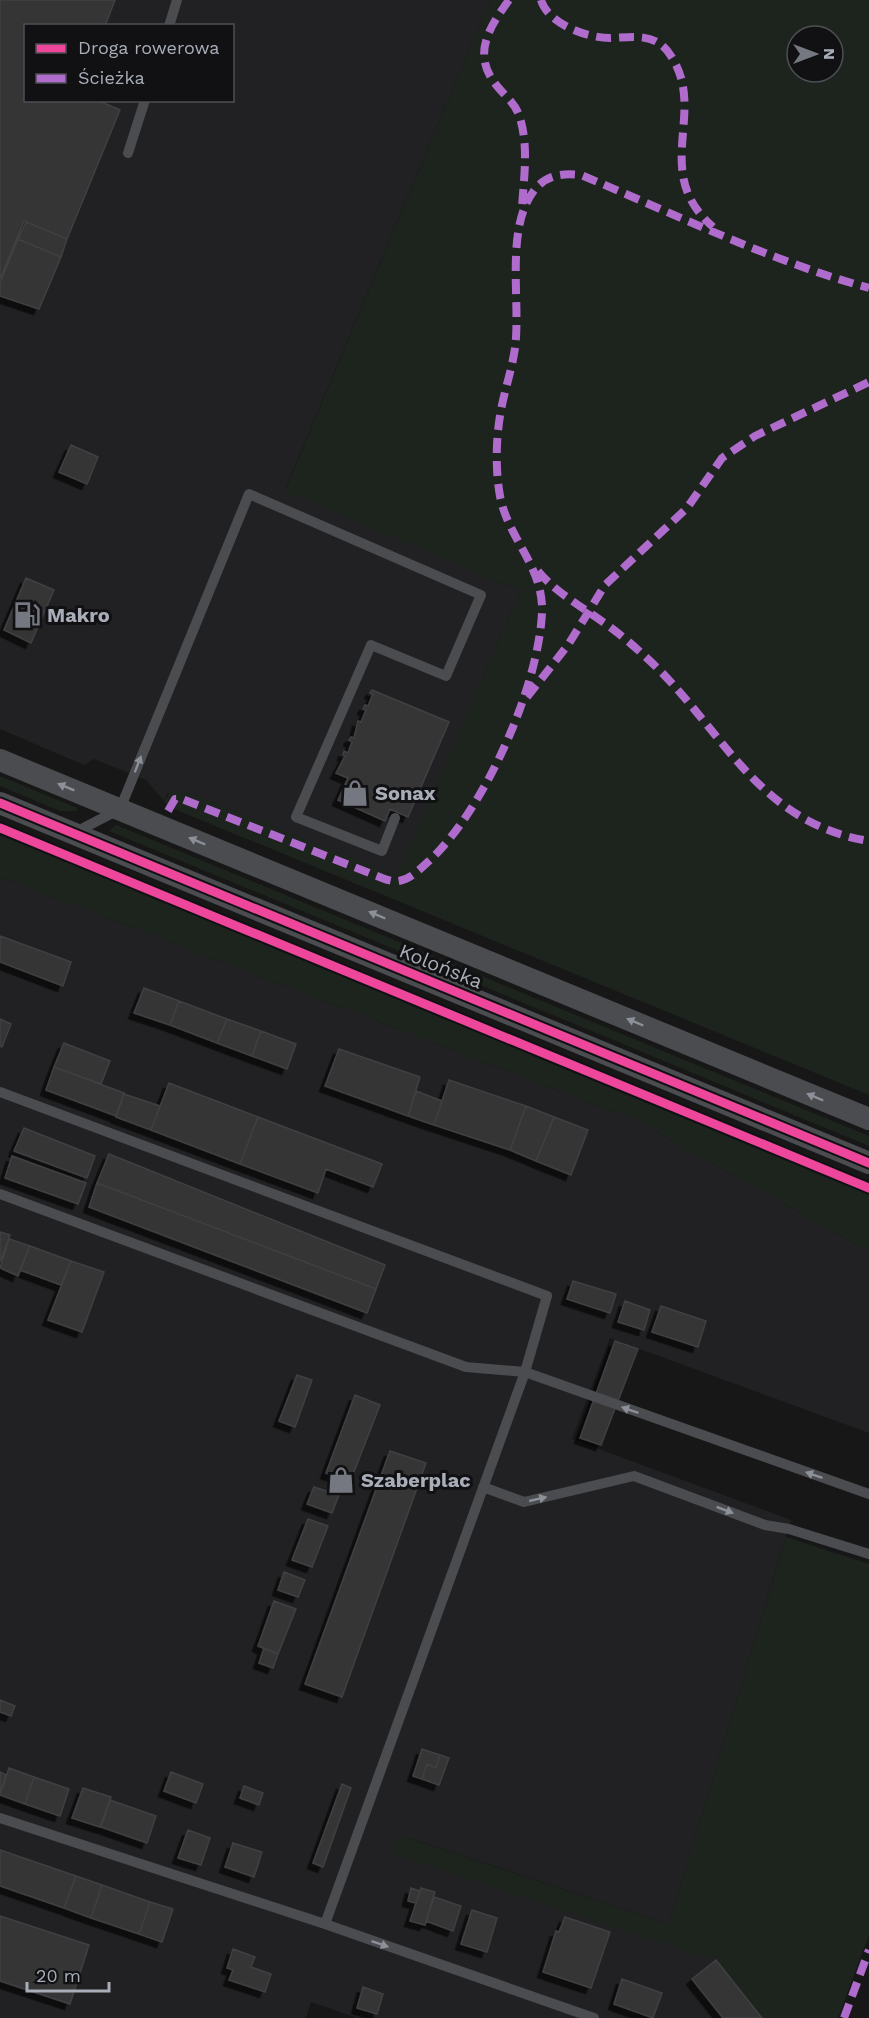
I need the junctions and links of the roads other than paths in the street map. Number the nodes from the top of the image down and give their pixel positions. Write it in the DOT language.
graph roads {
  1 [pos="177,0"];
  2 [pos="170,24"];
  3 [pos="144,102"];
  4 [pos="128,153"];
  5 [pos="0,760"];
  6 [pos="0,803"];
  7 [pos="120,809"];
  8 [pos="395,818"];
  9 [pos="74,833"];
  10 [pos="0,1092"];
  11 [pos="869,1119"];
  12 [pos="869,1163"];
  13 [pos="0,1194"];
  14 [pos="525,1372"];
  15 [pos="483,1487"];
  16 [pos="869,1494"];
  17 [pos="869,1554"];
  18 [pos="0,1818"];
  19 [pos="325,1924"];
  20 [pos="594,2018"];
  1 -- 2 [label="lane"];
  3 -- 4 [label="lane"];
  7 -- 5 [label="street, Kolońska, one-way"];
  6 -- 9 [label="street, Kolońska"];
  7 -- 8 [label="lane, one-way"];
  7 -- 9 [label="lane"];
  11 -- 7 [label="street, Kolońska, one-way"];
  9 -- 12 [label="street, Kolońska"];
  10 -- 14 [label="lane"];
  13 -- 14 [label="lane"];
  14 -- 15 [label="lane"];
  16 -- 14 [label="lane, one-way"];
  15 -- 17 [label="lane, one-way"];
  15 -- 19 [label="lane"];
  18 -- 19 [label="lane"];
  19 -- 20 [label="lane, one-way"];
}
